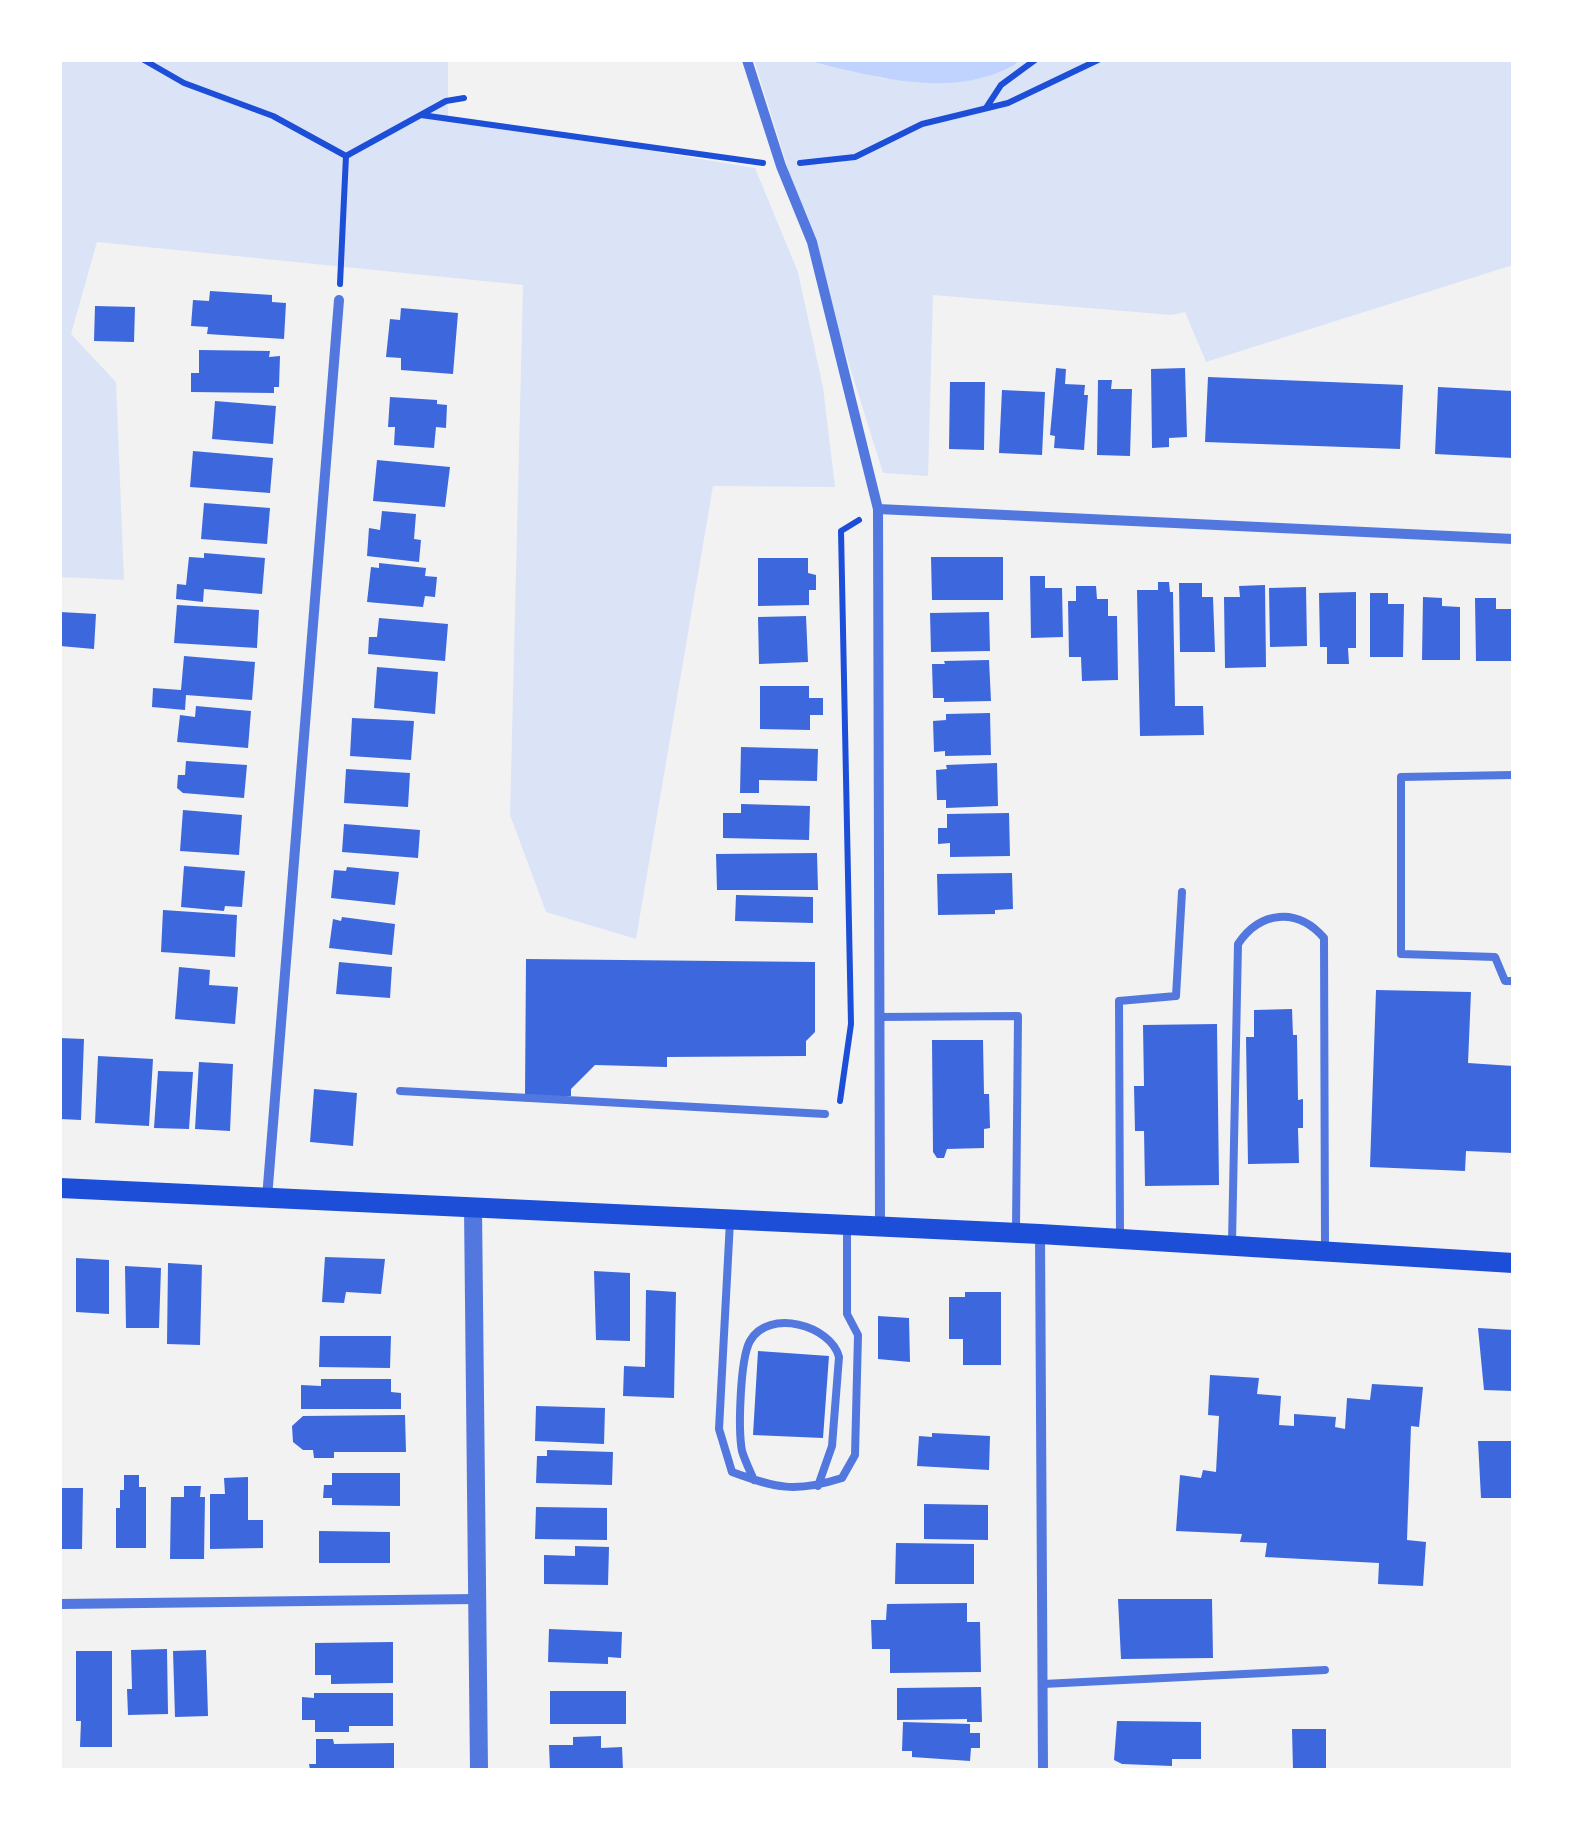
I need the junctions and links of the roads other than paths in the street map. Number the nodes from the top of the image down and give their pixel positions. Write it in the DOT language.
graph roads {
  1 [pos="747,60"];
  2 [pos="339,300"];
  3 [pos="878,509"];
  4 [pos="1513,539"];
  5 [pos="1513,776"];
  6 [pos="1182,892"];
  7 [pos="1513,981"];
  8 [pos="879,1017"];
  9 [pos="400,1092"];
  10 [pos="825,1114"];
  11 [pos="60,1188"];
  12 [pos="267,1198"];
  13 [pos="472,1208"];
  14 [pos="730,1221"];
  15 [pos="847,1228"];
  16 [pos="880,1229"];
  17 [pos="1016,1234"];
  18 [pos="1040,1234"];
  19 [pos="1120,1239"];
  20 [pos="1232,1246"];
  21 [pos="1326,1252"];
  22 [pos="1513,1263"];
  23 [pos="754,1480"];
  24 [pos="818,1486"];
  25 [pos="476,1599"];
  26 [pos="60,1604"];
  27 [pos="1325,1670"];
  28 [pos="1043,1684"];
  29 [pos="479,1770"];
  30 [pos="1043,1770"];
  1 -- 3 [label="street"];
  2 -- 12 [label="street"];
  3 -- 4 [label="street"];
  3 -- 8 [label="street"];
  5 -- 7 [label="lane"];
  6 -- 19 [label="lane"];
  8 -- 16 [label="street"];
  8 -- 17 [label="lane"];
  9 -- 10 [label="lane"];
  11 -- 12 [label="main road"];
  12 -- 13 [label="main road"];
  13 -- 14 [label="main road"];
  13 -- 25 [label="street"];
  14 -- 15 [label="main road"];
  14 -- 23 [label="lane"];
  15 -- 16 [label="main road"];
  15 -- 24 [label="lane"];
  16 -- 17 [label="main road"];
  17 -- 18 [label="main road"];
  18 -- 19 [label="main road"];
  18 -- 28 [label="street"];
  19 -- 20 [label="main road"];
  20 -- 21 [label="main road"];
  20 -- 21 [label="lane"];
  21 -- 22 [label="main road"];
  23 -- 24 [label="lane"];
  23 -- 24 [label="lane"];
  25 -- 26 [label="street"];
  25 -- 29 [label="street"];
  27 -- 28 [label="lane"];
  28 -- 30 [label="street"];
}
